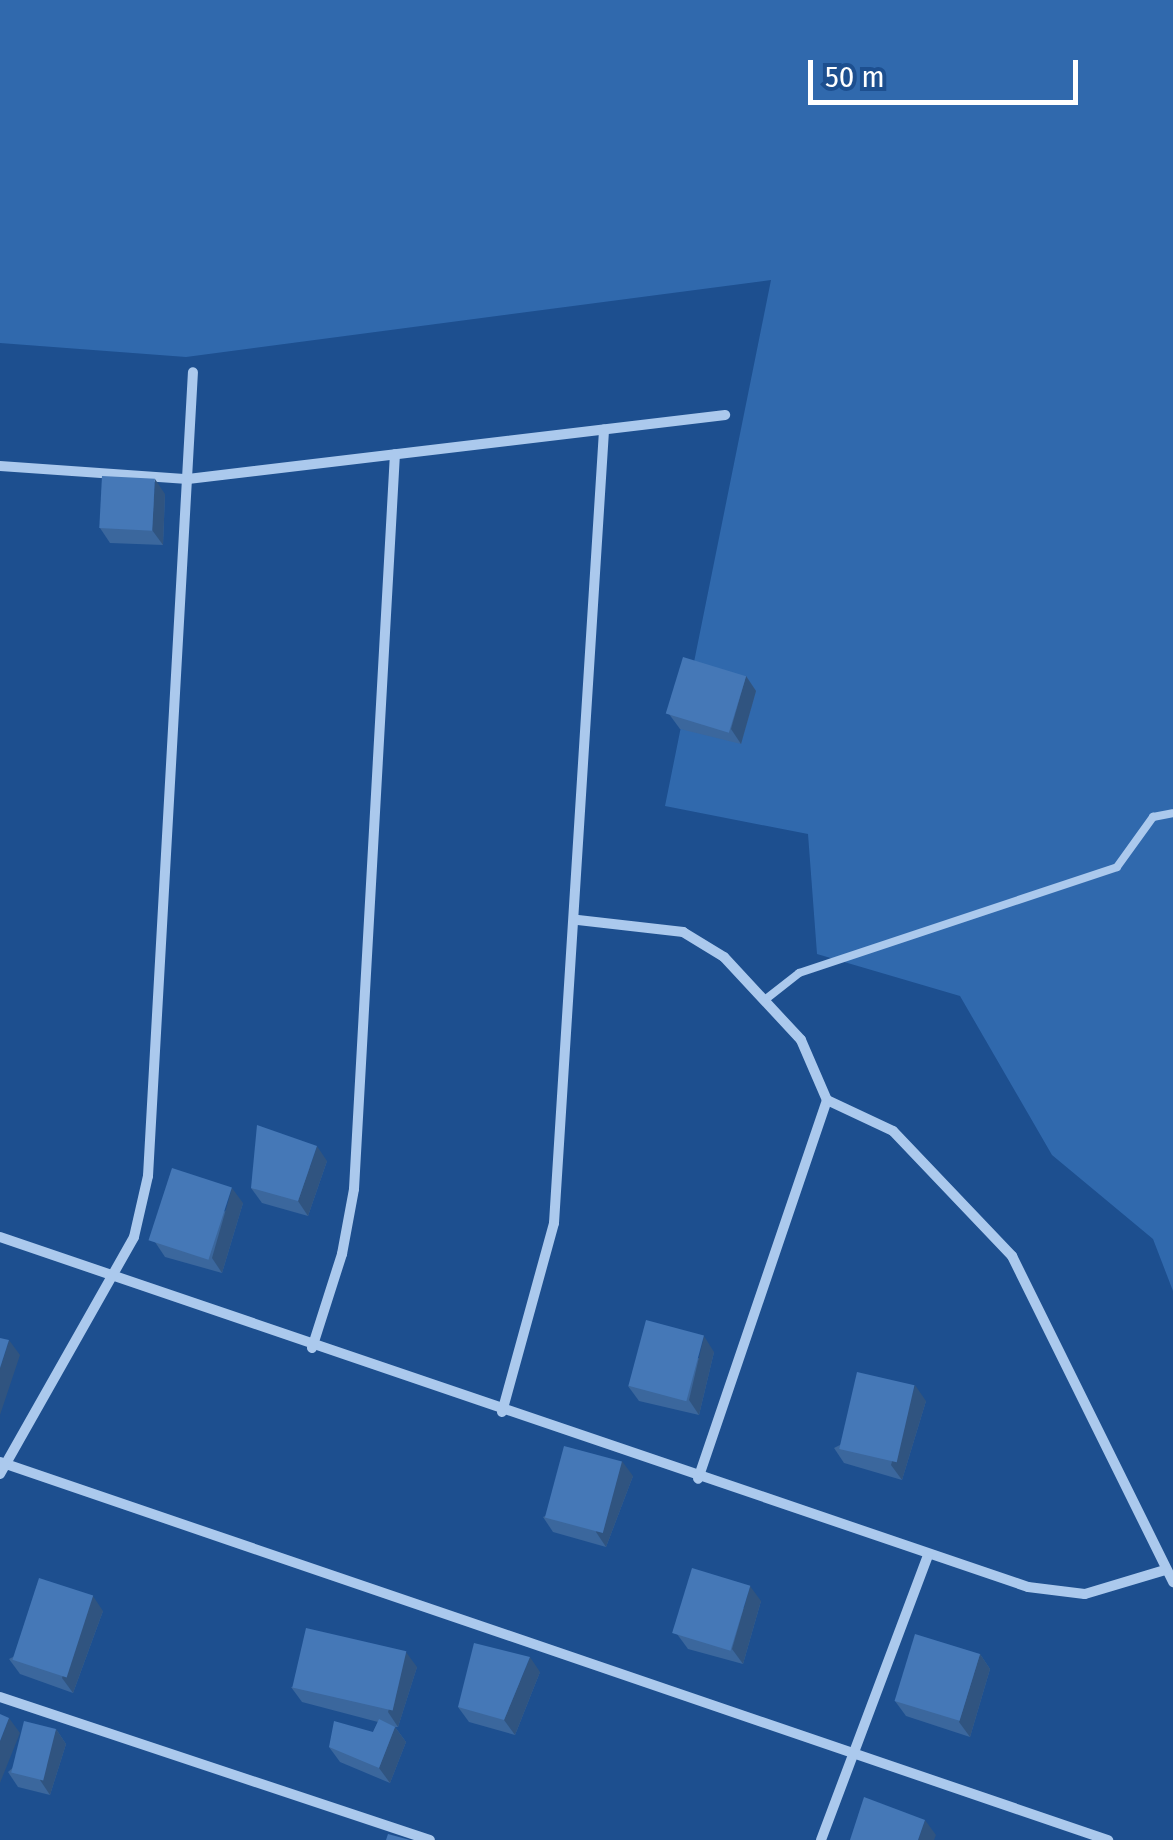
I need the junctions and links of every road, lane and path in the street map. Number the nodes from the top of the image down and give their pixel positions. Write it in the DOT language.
graph roads {
  1 [pos="193,372"];
  2 [pos="725,416"];
  3 [pos="604,430"];
  4 [pos="395,454"];
  5 [pos="0,466"];
  6 [pos="188,479"];
  7 [pos="1173,812"];
  8 [pos="578,920"];
  9 [pos="766,999"];
  10 [pos="827,1100"];
  11 [pos="0,1237"];
  12 [pos="113,1276"];
  13 [pos="312,1348"];
  14 [pos="502,1412"];
  15 [pos="2,1467"];
  16 [pos="698,1480"];
  17 [pos="928,1556"];
  18 [pos="1165,1570"];
  19 [pos="1173,1582"];
  20 [pos="0,1697"];
  21 [pos="854,1753"];
  22 [pos="430,1840"];
  23 [pos="821,1840"];
  24 [pos="1108,1840"];
  1 -- 6 [label="street"];
  2 -- 3 [label="street"];
  3 -- 4 [label="street"];
  3 -- 8 [label="street"];
  4 -- 6 [label="street"];
  4 -- 13 [label="street"];
  5 -- 6 [label="street"];
  6 -- 12 [label="street"];
  7 -- 9 [label="lane"];
  8 -- 9 [label="street"];
  8 -- 14 [label="street"];
  9 -- 10 [label="street"];
  10 -- 16 [label="street"];
  10 -- 18 [label="street"];
  11 -- 12 [label="street"];
  12 -- 13 [label="street"];
  12 -- 15 [label="street"];
  13 -- 14 [label="street"];
  14 -- 16 [label="street"];
  15 -- 21 [label="street"];
  16 -- 17 [label="street"];
  17 -- 18 [label="street"];
  17 -- 21 [label="street"];
  18 -- 19 [label="street"];
  20 -- 22 [label="street"];
  21 -- 23 [label="street"];
  21 -- 24 [label="street"];
}
